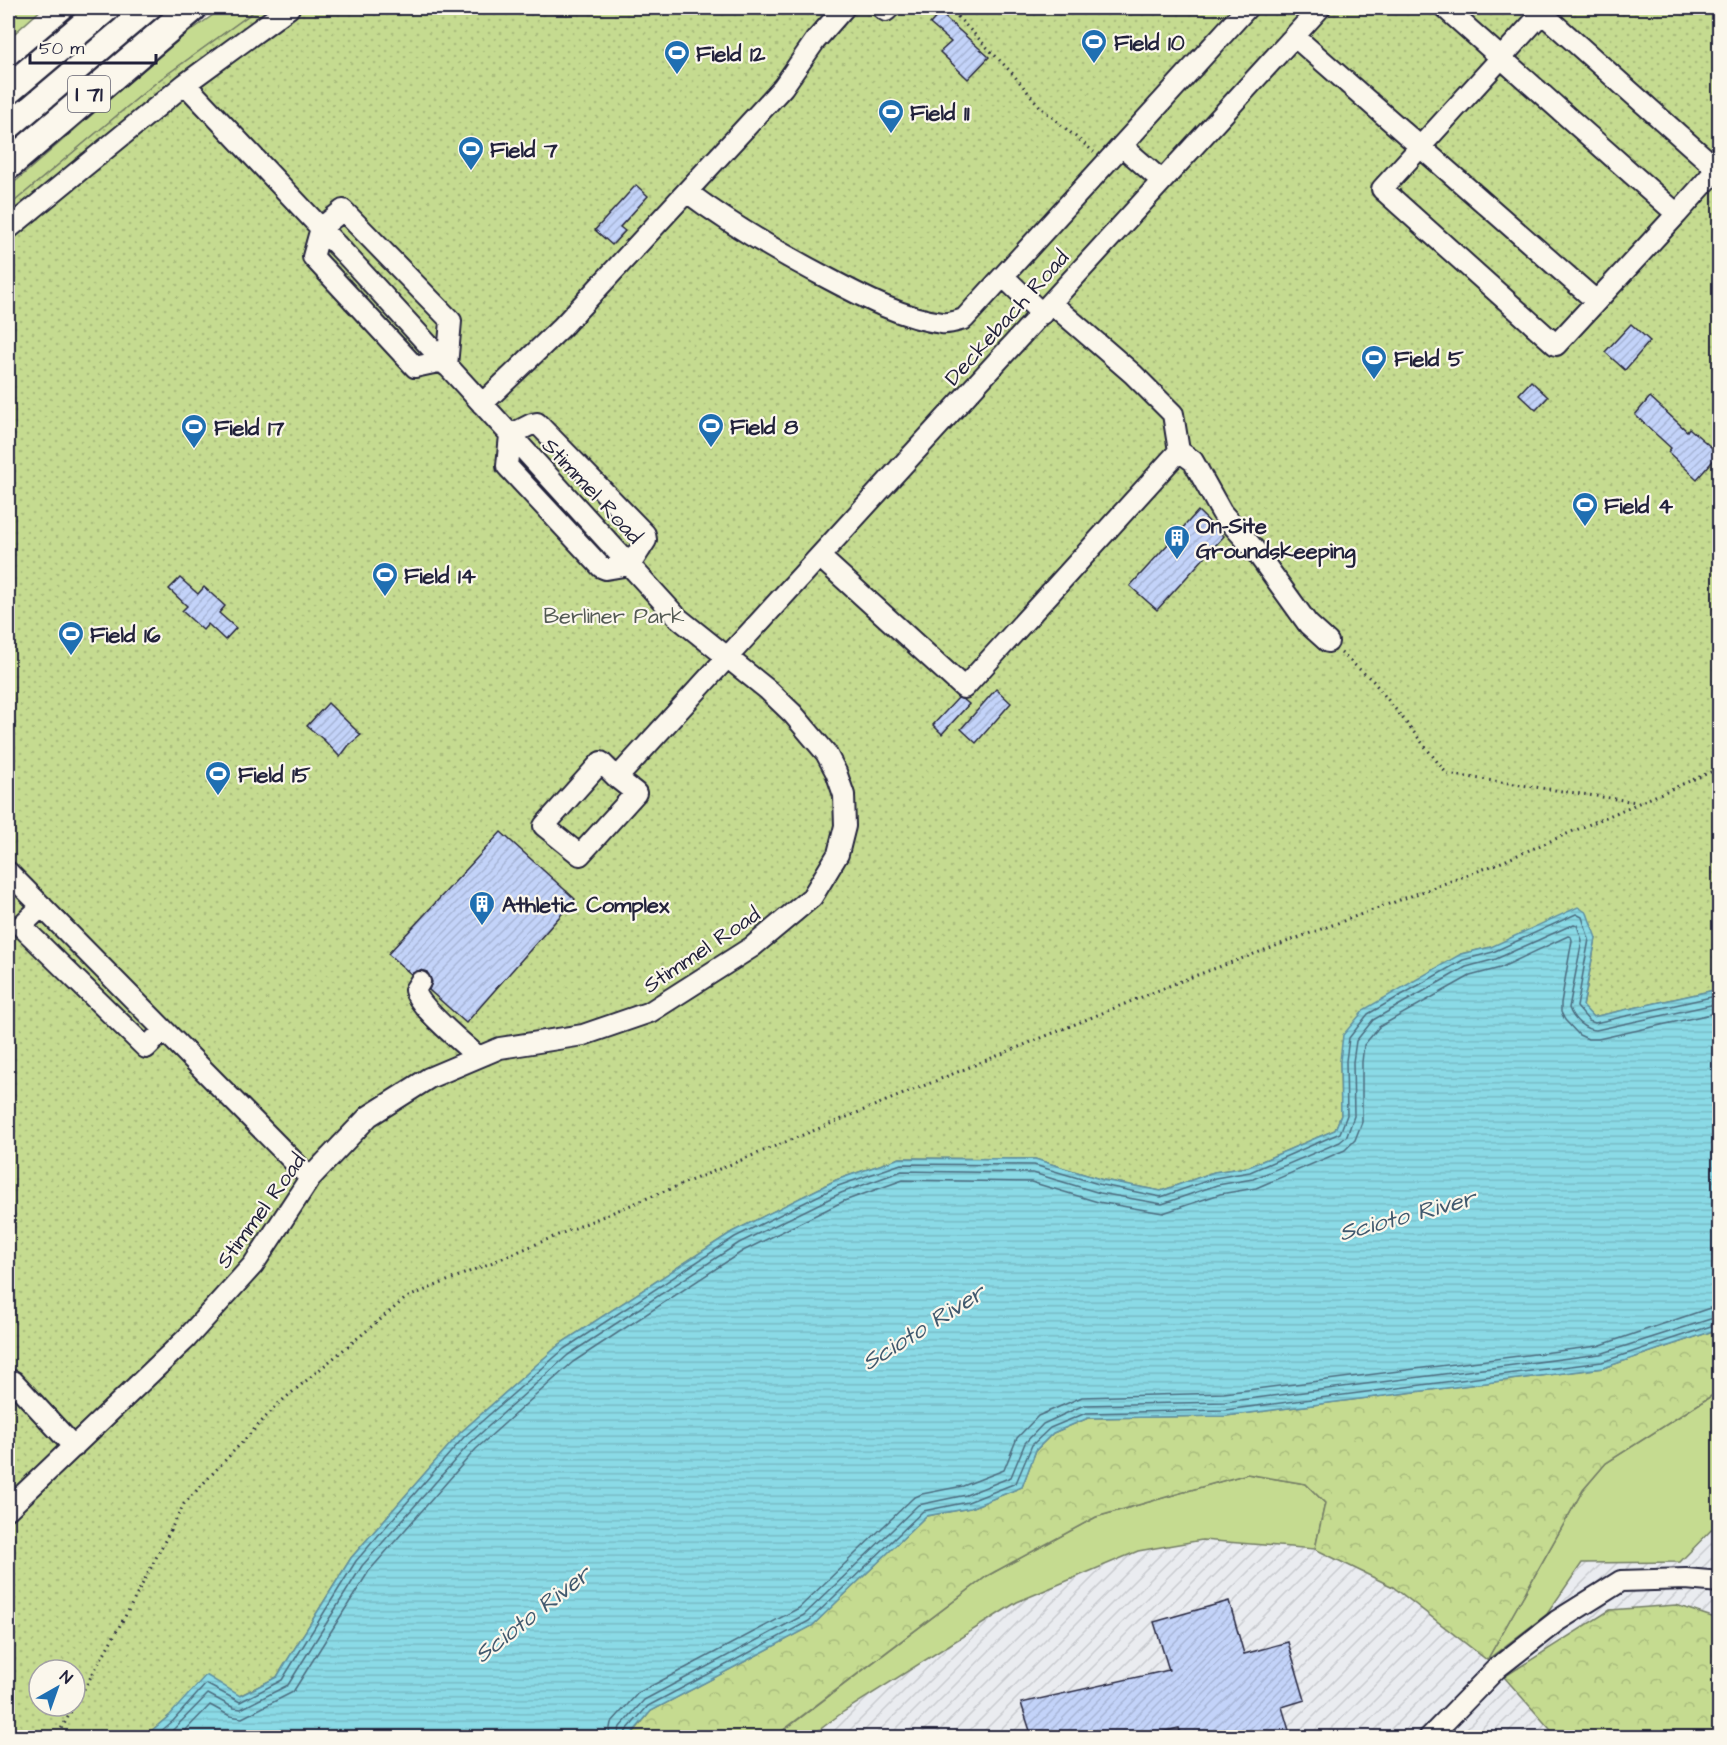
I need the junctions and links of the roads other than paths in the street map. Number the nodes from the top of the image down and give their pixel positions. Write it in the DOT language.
graph roads {
  1 [pos="105,8"];
  2 [pos="197,8"];
  3 [pos="289,8"];
  4 [pos="844,8"];
  5 [pos="882,8"];
  6 [pos="889,8"];
  7 [pos="1247,8"];
  8 [pos="1317,8"];
  9 [pos="1445,8"];
  10 [pos="182,16"];
  11 [pos="1294,36"];
  12 [pos="1502,58"];
  13 [pos="185,84"];
  14 [pos="8,90"];
  15 [pos="1122,146"];
  16 [pos="1421,146"];
  17 [pos="8,165"];
  18 [pos="1162,181"];
  19 [pos="687,192"];
  20 [pos="1677,213"];
  21 [pos="321,228"];
  22 [pos="8,229"];
  23 [pos="1003,276"];
  24 [pos="1596,301"];
  25 [pos="1046,308"];
  26 [pos="445,364"];
  27 [pos="482,404"];
  28 [pos="510,435"];
  29 [pos="1179,452"];
  30 [pos="820,557"];
  31 [pos="630,565"];
  32 [pos="1328,642"];
  33 [pos="728,658"];
  34 [pos="617,778"];
  35 [pos="8,872"];
  36 [pos="42,906"];
  37 [pos="420,982"];
  38 [pos="164,1030"];
  39 [pos="478,1057"];
  40 [pos="310,1178"];
  41 [pos="8,1387"];
  42 [pos="74,1447"];
  43 [pos="8,1509"];
  44 [pos="1719,1582"];
  45 [pos="1429,1737"];
  1 -- 14 [label="highway, I 71"];
  2 -- 10 [label="highway"];
  3 -- 13 [label="street"];
  4 -- 19 [label="street"];
  5 -- 6 [label="street"];
  7 -- 15 [label="street"];
  8 -- 11 [label="street, Deckebach Road"];
  9 -- 12 [label="street"];
  10 -- 17 [label="highway, I 71"];
  11 -- 16 [label="street"];
  11 -- 18 [label="street, Deckebach Road"];
  12 -- 16 [label="street"];
  12 -- 20 [label="street"];
  12 -- 20 [label="street"];
  13 -- 21 [label="street, Stimmel Road"];
  13 -- 22 [label="street"];
  15 -- 18 [label="street"];
  15 -- 23 [label="street"];
  16 -- 24 [label="street"];
  16 -- 24 [label="street"];
  18 -- 25 [label="street, Deckebach Road"];
  19 -- 23 [label="street"];
  19 -- 27 [label="street"];
  20 -- 24 [label="street"];
  21 -- 26 [label="street, Stimmel Road"];
  21 -- 26 [label="street"];
  23 -- 25 [label="street"];
  25 -- 29 [label="street"];
  25 -- 30 [label="street, Deckebach Road"];
  26 -- 27 [label="street, Stimmel Road"];
  27 -- 28 [label="street, Stimmel Road"];
  28 -- 31 [label="street, Stimmel Road"];
  28 -- 31 [label="street"];
  29 -- 30 [label="street"];
  29 -- 32 [label="street"];
  30 -- 33 [label="street, Deckebach Road"];
  31 -- 33 [label="street, Stimmel Road"];
  33 -- 34 [label="street, Deckebach Road"];
  33 -- 39 [label="street, Stimmel Road"];
  34 -- 34 [label="street"];
  35 -- 36 [label="street"];
  36 -- 38 [label="street"];
  36 -- 38 [label="street"];
  37 -- 39 [label="street"];
  38 -- 40 [label="street"];
  39 -- 40 [label="street, Stimmel Road"];
  40 -- 42 [label="street, Stimmel Road"];
  41 -- 42 [label="street"];
  42 -- 43 [label="street, Stimmel Road"];
  44 -- 45 [label="street"];
}
